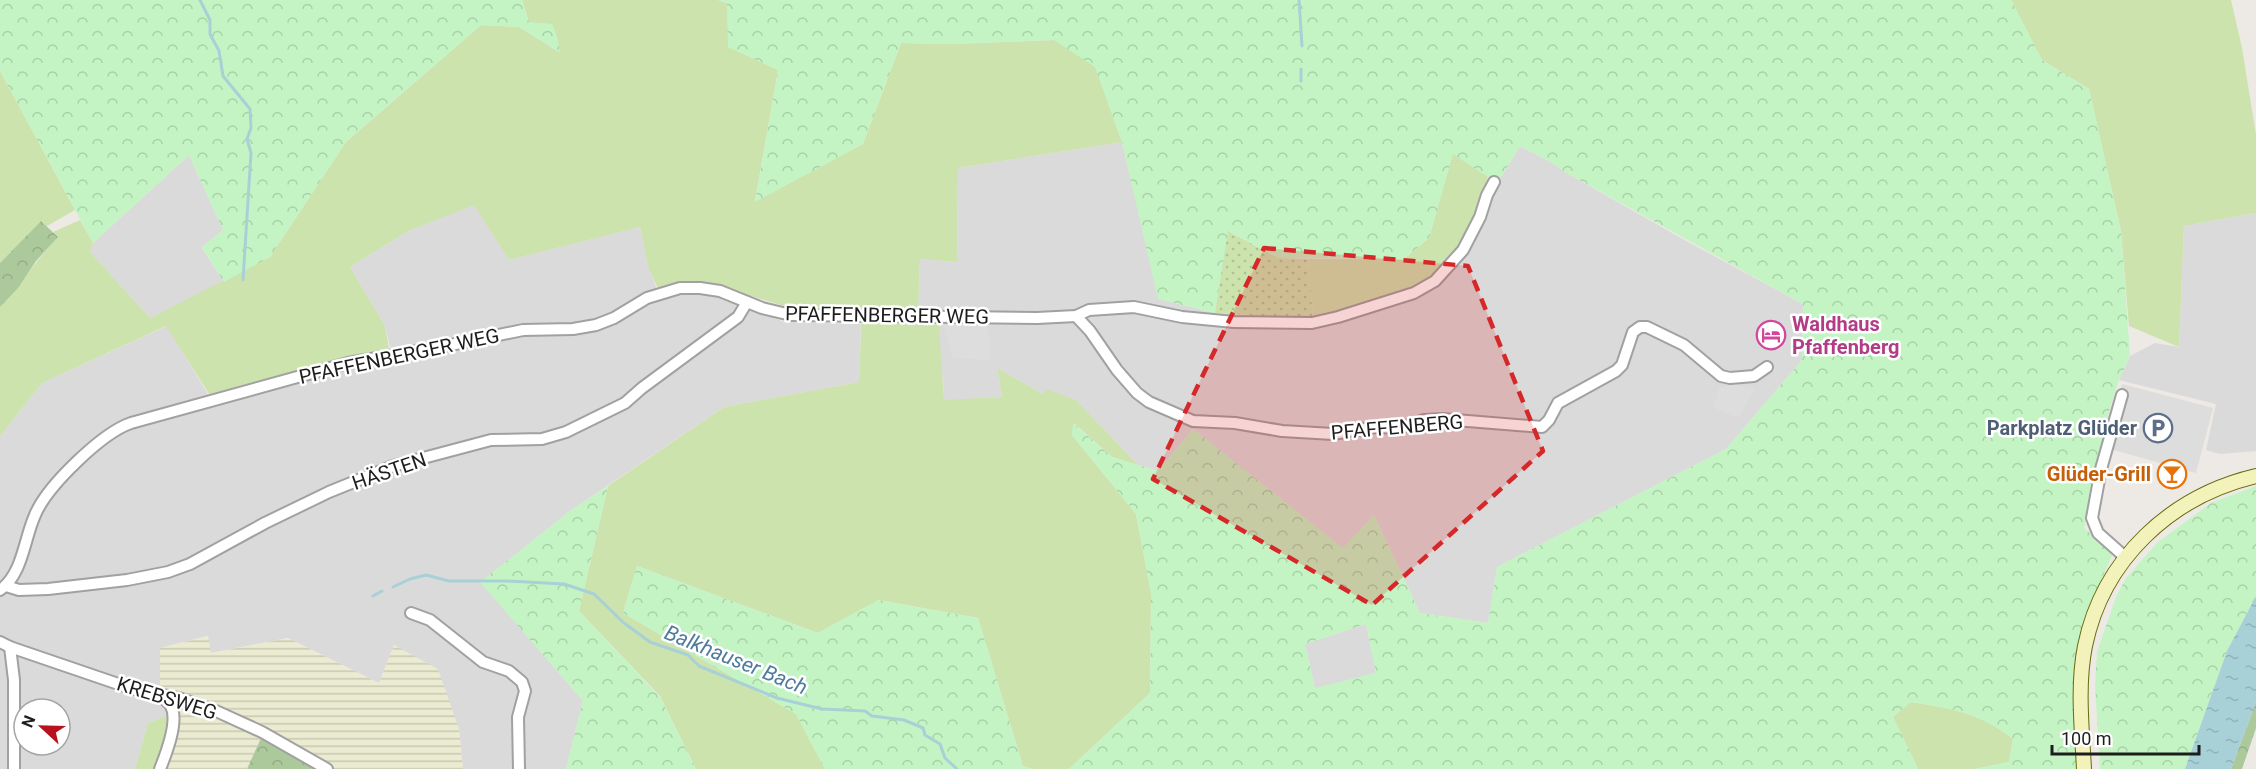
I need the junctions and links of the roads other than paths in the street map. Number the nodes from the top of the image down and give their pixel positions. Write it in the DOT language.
graph roads {
  1 [pos="1494,182"];
  2 [pos="747,302"];
  3 [pos="1076,316"];
  4 [pos="1767,367"];
  5 [pos="2122,395"];
  6 [pos="2256,476"];
  7 [pos="2126,557"];
  8 [pos="3,588"];
  9 [pos="411,613"];
  10 [pos="5,645"];
  11 [pos="160,695"];
  12 [pos="14,769"];
  13 [pos="160,769"];
  14 [pos="327,769"];
  15 [pos="519,769"];
  16 [pos="2084,769"];
  1 -- 3 [label="street, PFAFFENBERGER WEG"];
  2 -- 3 [label="street, PFAFFENBERGER WEG"];
  2 -- 8 [label="street, HÄSTEN"];
  2 -- 8 [label="street, PFAFFENBERGER WEG"];
  3 -- 4 [label="street, PFAFFENBERG"];
  5 -- 7 [label="street"];
  6 -- 7 [label="main road"];
  7 -- 16 [label="main road"];
  9 -- 15 [label="street"];
  10 -- 11 [label="street, KREBSWEG"];
  10 -- 12 [label="street"];
  11 -- 13 [label="street"];
  11 -- 14 [label="street, KREBSWEG"];
}
